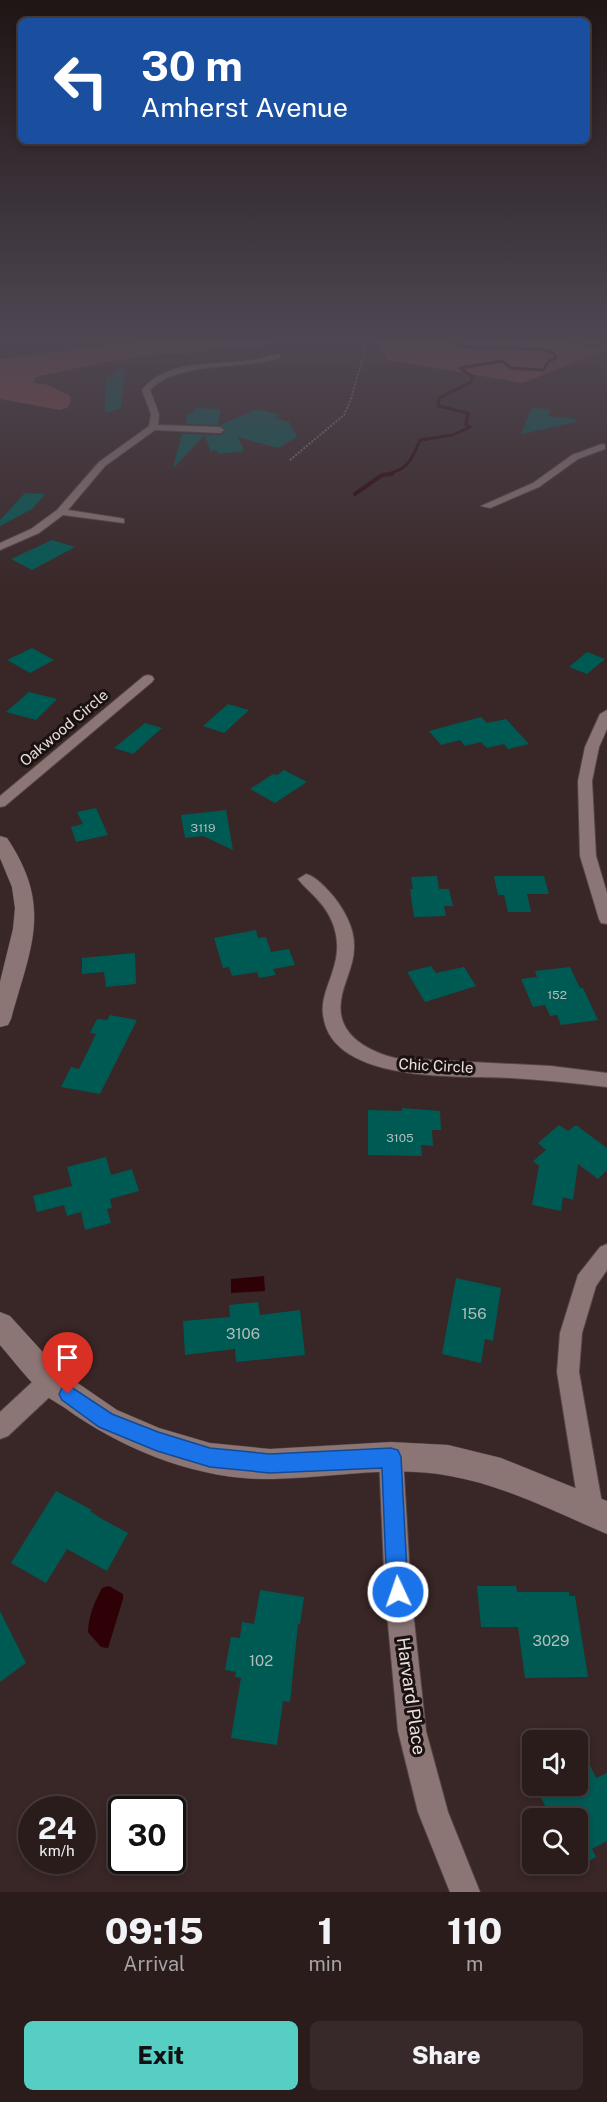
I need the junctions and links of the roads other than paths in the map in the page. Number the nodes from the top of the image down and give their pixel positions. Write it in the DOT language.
graph roads {
  1 [pos="153,427"];
  2 [pos="160,427"];
  3 [pos="220,430"];
  4 [pos="605,446"];
  5 [pos="486,506"];
  6 [pos="61,513"];
  7 [pos="120,521"];
  8 [pos="0,548"];
  9 [pos="148,679"];
  10 [pos="607,714"];
  11 [pos="0,803"];
  12 [pos="0,842"];
  13 [pos="306,879"];
  14 [pos="607,920"];
  15 [pos="3,997"];
  16 [pos="0,1019"];
  17 [pos="607,1080"];
  18 [pos="607,1253"];
  19 [pos="0,1325"];
  20 [pos="50,1381"];
  21 [pos="0,1428"];
  22 [pos="391,1457"];
  23 [pos="599,1514"];
  24 [pos="465,1892"];
  1 -- 6 [label="street"];
  2 -- 3 [label="street"];
  4 -- 5 [label="street"];
  6 -- 7 [label="street"];
  6 -- 8 [label="street"];
  9 -- 11 [label="street, Oakwood Circle"];
  10 -- 14 [label="street"];
  12 -- 15 [label="street"];
  13 -- 17 [label="street, Chic Circle"];
  15 -- 16 [label="street"];
  18 -- 23 [label="street"];
  19 -- 20 [label="street"];
  20 -- 21 [label="street"];
  20 -- 22 [label="street"];
  22 -- 23 [label="street"];
  22 -- 24 [label="street, Harvard Place"];
}
